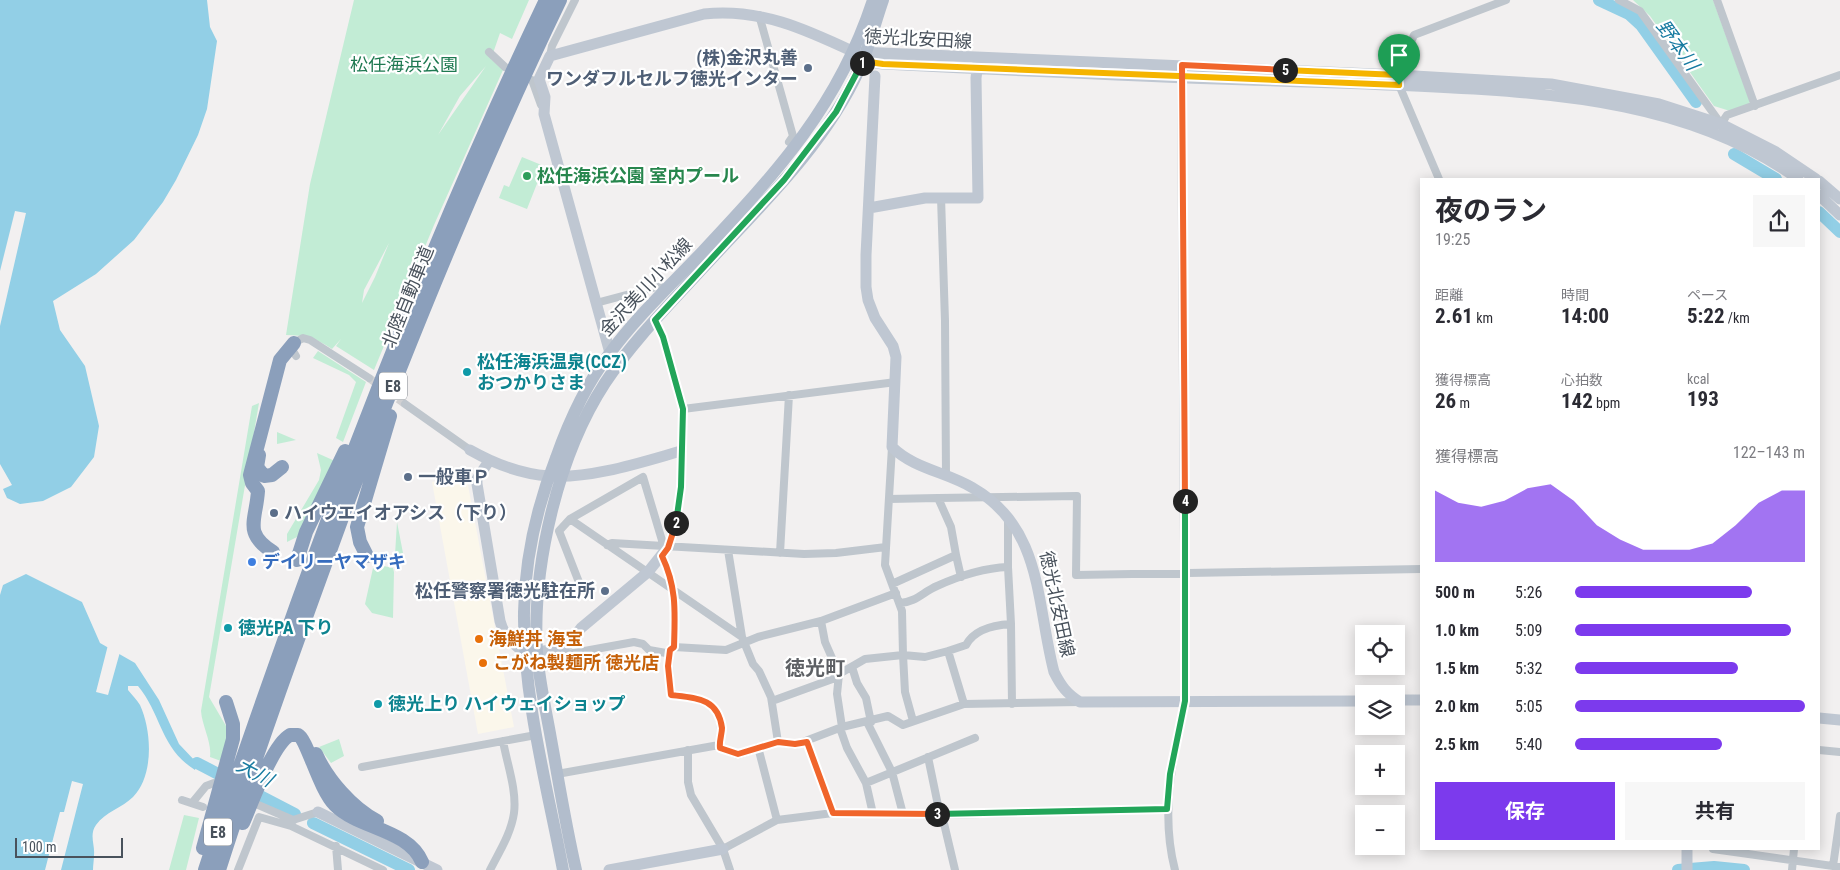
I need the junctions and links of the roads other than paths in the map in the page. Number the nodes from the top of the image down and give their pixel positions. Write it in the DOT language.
graph roads {
  1 [pos="546,0"];
  2 [pos="560,0"];
  3 [pos="575,0"];
  4 [pos="873,0"];
  5 [pos="883,0"];
  6 [pos="1506,0"];
  7 [pos="1620,0"];
  8 [pos="1717,0"];
  9 [pos="759,15"];
  10 [pos="489,52"];
  11 [pos="861,55"];
  12 [pos="550,56"];
  13 [pos="978,63"];
  14 [pos="1182,65"];
  15 [pos="505,67"];
  16 [pos="1840,75"];
  17 [pos="875,76"];
  18 [pos="1180,78"];
  19 [pos="532,80"];
  20 [pos="1399,80"];
  21 [pos="546,104"];
  22 [pos="1755,106"];
  23 [pos="1721,124"];
  24 [pos="789,142"];
  25 [pos="1439,178"];
  26 [pos="1797,178"];
  27 [pos="1814,178"];
  28 [pos="1820,182"];
  29 [pos="1820,196"];
  30 [pos="940,197"];
  31 [pos="1840,199"];
  32 [pos="869,208"];
  33 [pos="1840,214"];
  34 [pos="428,280"];
  35 [pos="660,286"];
  36 [pos="596,303"];
  37 [pos="655,320"];
  38 [pos="295,349"];
  39 [pos="610,353"];
  40 [pos="369,378"];
  41 [pos="896,382"];
  42 [pos="789,395"];
  43 [pos="405,404"];
  44 [pos="683,409"];
  45 [pos="892,447"];
  46 [pos="470,450"];
  47 [pos="681,451"];
  48 [pos="489,461"];
  49 [pos="638,462"];
  50 [pos="282,467"];
  51 [pos="555,476"];
  52 [pos="946,476"];
  53 [pos="643,477"];
  54 [pos="988,496"];
  55 [pos="938,498"];
  56 [pos="889,499"];
  57 [pos="1008,517"];
  58 [pos="570,519"];
  59 [pos="607,545"];
  60 [pos="886,547"];
  61 [pos="665,550"];
  62 [pos="728,550"];
  63 [pos="273,552"];
  64 [pos="780,553"];
  65 [pos="956,555"];
  66 [pos="367,556"];
  67 [pos="297,560"];
  68 [pos="1008,567"];
  69 [pos="1420,569"];
  70 [pos="648,572"];
  71 [pos="1185,574"];
  72 [pos="961,577"];
  73 [pos="892,584"];
  74 [pos="582,590"];
  75 [pos="675,591"];
  76 [pos="896,593"];
  77 [pos="900,603"];
  78 [pos="820,622"];
  79 [pos="1011,624"];
  80 [pos="743,640"];
  81 [pos="558,649"];
  82 [pos="672,649"];
  83 [pos="948,651"];
  84 [pos="531,652"];
  85 [pos="903,655"];
  86 [pos="852,667"];
  87 [pos="838,676"];
  88 [pos="1355,700"];
  89 [pos="1405,700"];
  90 [pos="1420,700"];
  91 [pos="772,701"];
  92 [pos="1185,701"];
  93 [pos="226,702"];
  94 [pos="1080,702"];
  95 [pos="964,704"];
  96 [pos="1012,704"];
  97 [pos="1820,718"];
  98 [pos="1840,720"];
  99 [pos="913,721"];
  100 [pos="869,722"];
  101 [pos="841,728"];
  102 [pos="536,735"];
  103 [pos="313,737"];
  104 [pos="975,738"];
  105 [pos="503,741"];
  106 [pos="778,742"];
  107 [pos="807,742"];
  108 [pos="720,745"];
  109 [pos="758,747"];
  110 [pos="688,750"];
  111 [pos="1820,750"];
  112 [pos="1840,752"];
  113 [pos="928,757"];
  114 [pos="362,767"];
  115 [pos="892,772"];
  116 [pos="557,774"];
  117 [pos="242,778"];
  118 [pos="866,783"];
  119 [pos="235,798"];
  120 [pos="182,800"];
  121 [pos="192,803"];
  122 [pos="203,807"];
  123 [pos="1167,809"];
  124 [pos="318,812"];
  125 [pos="833,813"];
  126 [pos="873,814"];
  127 [pos="903,814"];
  128 [pos="941,815"];
  129 [pos="1840,816"];
  130 [pos="777,820"];
  131 [pos="292,823"];
  132 [pos="1839,831"];
  133 [pos="336,846"];
  134 [pos="723,849"];
  135 [pos="1687,850"];
  136 [pos="1726,850"];
  137 [pos="1794,850"];
  138 [pos="1752,852"];
  139 [pos="422,862"];
  140 [pos="1792,865"];
  141 [pos="1837,866"];
  142 [pos="1687,867"];
  143 [pos="197,870"];
  144 [pos="205,870"];
  145 [pos="219,870"];
  146 [pos="224,870"];
  147 [pos="238,870"];
  148 [pos="338,870"];
  149 [pos="383,870"];
  150 [pos="437,870"];
  151 [pos="490,870"];
  152 [pos="563,870"];
  153 [pos="576,870"];
  154 [pos="609,870"];
  155 [pos="730,870"];
  156 [pos="956,870"];
  157 [pos="1175,870"];
  1 -- 34 [label="highway, 北陸自動車道 / E8"];
  2 -- 34 [label="highway, 北陸自動車道 / E8"];
  3 -- 12 [label="street"];
  4 -- 11 [label="main road, 金沢美川小松線"];
  5 -- 11 [label="main road, 金沢美川小松線"];
  6 -- 20 [label="street"];
  7 -- 23 [label="street"];
  8 -- 22 [label="street"];
  9 -- 11 [label="street"];
  9 -- 12 [label="street"];
  9 -- 24 [label="street"];
  10 -- 15 [label="street"];
  11 -- 13 [label="street, 徳光北安田線"];
  11 -- 37 [label="main road, 金沢美川小松線"];
  11 -- 39 [label="main road, 金沢美川小松線"];
  12 -- 21 [label="street"];
  13 -- 14 [label="street"];
  13 -- 18 [label="street"];
  13 -- 30 [label="street, 徳光北安田線"];
  14 -- 18 [label="street"];
  14 -- 20 [label="street"];
  16 -- 22 [label="street"];
  17 -- 32 [label="street"];
  18 -- 20 [label="street"];
  18 -- 71 [label="street"];
  19 -- 21 [label="street"];
  20 -- 23 [label="street"];
  20 -- 25 [label="street"];
  20 -- 26 [label="street"];
  21 -- 36 [label="street"];
  22 -- 23 [label="street"];
  23 -- 27 [label="street"];
  28 -- 31 [label="street"];
  29 -- 33 [label="street"];
  30 -- 32 [label="street, 徳光北安田線"];
  30 -- 52 [label="street"];
  32 -- 41 [label="street"];
  34 -- 66 [label="highway"];
  34 -- 67 [label="highway"];
  34 -- 117 [label="highway, 北陸自動車道 / E8"];
  35 -- 36 [label="street"];
  36 -- 39 [label="street"];
  37 -- 44 [label="street"];
  37 -- 51 [label="main road, 金沢美川小松線"];
  38 -- 40 [label="street"];
  38 -- 50 [label="highway"];
  38 -- 63 [label="highway"];
  39 -- 51 [label="main road, 金沢美川小松線"];
  41 -- 42 [label="street"];
  41 -- 45 [label="street"];
  42 -- 44 [label="street"];
  42 -- 64 [label="street"];
  43 -- 46 [label="street"];
  44 -- 47 [label="street"];
  45 -- 52 [label="street, 徳光北安田線"];
  45 -- 56 [label="street"];
  46 -- 48 [label="street"];
  47 -- 49 [label="street"];
  47 -- 61 [label="street"];
  48 -- 51 [label="street"];
  48 -- 84 [label="street"];
  49 -- 51 [label="street"];
  49 -- 53 [label="street"];
  51 -- 84 [label="main road, 金沢美川小松線"];
  52 -- 54 [label="street, 徳光北安田線"];
  53 -- 58 [label="street"];
  53 -- 61 [label="street"];
  54 -- 55 [label="street"];
  54 -- 57 [label="street, 徳光北安田線"];
  54 -- 71 [label="street"];
  55 -- 56 [label="street"];
  55 -- 65 [label="street"];
  56 -- 60 [label="street"];
  57 -- 68 [label="street"];
  57 -- 94 [label="street, 徳光北安田線"];
  58 -- 59 [label="street"];
  58 -- 74 [label="street"];
  59 -- 61 [label="street"];
  59 -- 70 [label="street"];
  60 -- 64 [label="street"];
  60 -- 73 [label="street"];
  61 -- 62 [label="street"];
  61 -- 70 [label="street"];
  61 -- 75 [label="street"];
  62 -- 64 [label="street"];
  62 -- 80 [label="street"];
  65 -- 72 [label="street"];
  65 -- 73 [label="street"];
  68 -- 72 [label="street"];
  68 -- 79 [label="street"];
  69 -- 71 [label="street"];
  70 -- 75 [label="street"];
  70 -- 81 [label="street"];
  71 -- 92 [label="street"];
  72 -- 77 [label="street"];
  73 -- 76 [label="street"];
  75 -- 80 [label="street"];
  75 -- 82 [label="street"];
  76 -- 77 [label="street"];
  76 -- 78 [label="street"];
  77 -- 85 [label="street"];
  78 -- 80 [label="street"];
  78 -- 87 [label="street"];
  79 -- 83 [label="street"];
  79 -- 96 [label="street"];
  80 -- 82 [label="street"];
  80 -- 91 [label="street"];
  81 -- 82 [label="street"];
  81 -- 84 [label="street"];
  82 -- 108 [label="street"];
  83 -- 85 [label="street"];
  83 -- 95 [label="street"];
  84 -- 102 [label="main road, 金沢美川小松線"];
  84 -- 116 [label="main road, 金沢美川小松線"];
  85 -- 86 [label="street"];
  85 -- 99 [label="street"];
  86 -- 87 [label="street"];
  86 -- 100 [label="street"];
  87 -- 91 [label="street"];
  87 -- 101 [label="street"];
  88 -- 92 [label="street"];
  89 -- 90 [label="street"];
  91 -- 106 [label="street"];
  92 -- 94 [label="street"];
  92 -- 123 [label="street"];
  93 -- 117 [label="highway"];
  94 -- 96 [label="street"];
  95 -- 96 [label="street"];
  95 -- 99 [label="street"];
  97 -- 98 [label="street"];
  99 -- 100 [label="street"];
  100 -- 101 [label="street"];
  100 -- 115 [label="street"];
  101 -- 107 [label="street"];
  101 -- 118 [label="street"];
  102 -- 105 [label="street"];
  102 -- 152 [label="main road, 金沢美川小松線"];
  103 -- 139 [label="highway"];
  104 -- 113 [label="street"];
  105 -- 114 [label="street"];
  105 -- 151 [label="street"];
  106 -- 107 [label="street"];
  106 -- 109 [label="street"];
  107 -- 125 [label="street"];
  108 -- 109 [label="street"];
  108 -- 110 [label="street"];
  109 -- 130 [label="street"];
  110 -- 116 [label="street"];
  110 -- 134 [label="street"];
  111 -- 112 [label="street"];
  113 -- 115 [label="street"];
  113 -- 128 [label="street"];
  115 -- 118 [label="street"];
  115 -- 127 [label="street"];
  116 -- 153 [label="main road, 金沢美川小松線"];
  117 -- 119 [label="highway, 北陸自動車道 / E8"];
  117 -- 119 [label="highway"];
  117 -- 139 [label="highway"];
  118 -- 126 [label="street"];
  119 -- 143 [label="highway"];
  119 -- 144 [label="highway, 北陸自動車道 / E8"];
  119 -- 145 [label="highway, 北陸自動車道 / E8"];
  119 -- 146 [label="highway"];
  120 -- 121 [label="street"];
  121 -- 122 [label="street"];
  121 -- 131 [label="street"];
  123 -- 128 [label="street"];
  123 -- 157 [label="street"];
  124 -- 131 [label="street"];
  124 -- 139 [label="street"];
  125 -- 126 [label="street"];
  125 -- 130 [label="street"];
  126 -- 127 [label="street"];
  127 -- 128 [label="street"];
  128 -- 156 [label="street"];
  129 -- 132 [label="street"];
  130 -- 134 [label="street"];
  131 -- 133 [label="street"];
  131 -- 147 [label="street"];
  132 -- 141 [label="street"];
  133 -- 148 [label="street"];
  133 -- 149 [label="street"];
  134 -- 154 [label="street"];
  134 -- 155 [label="street"];
  135 -- 142 [label="street"];
  136 -- 138 [label="street"];
  137 -- 140 [label="street"];
  138 -- 140 [label="street"];
  139 -- 150 [label="street"];
  140 -- 141 [label="street"];
}
